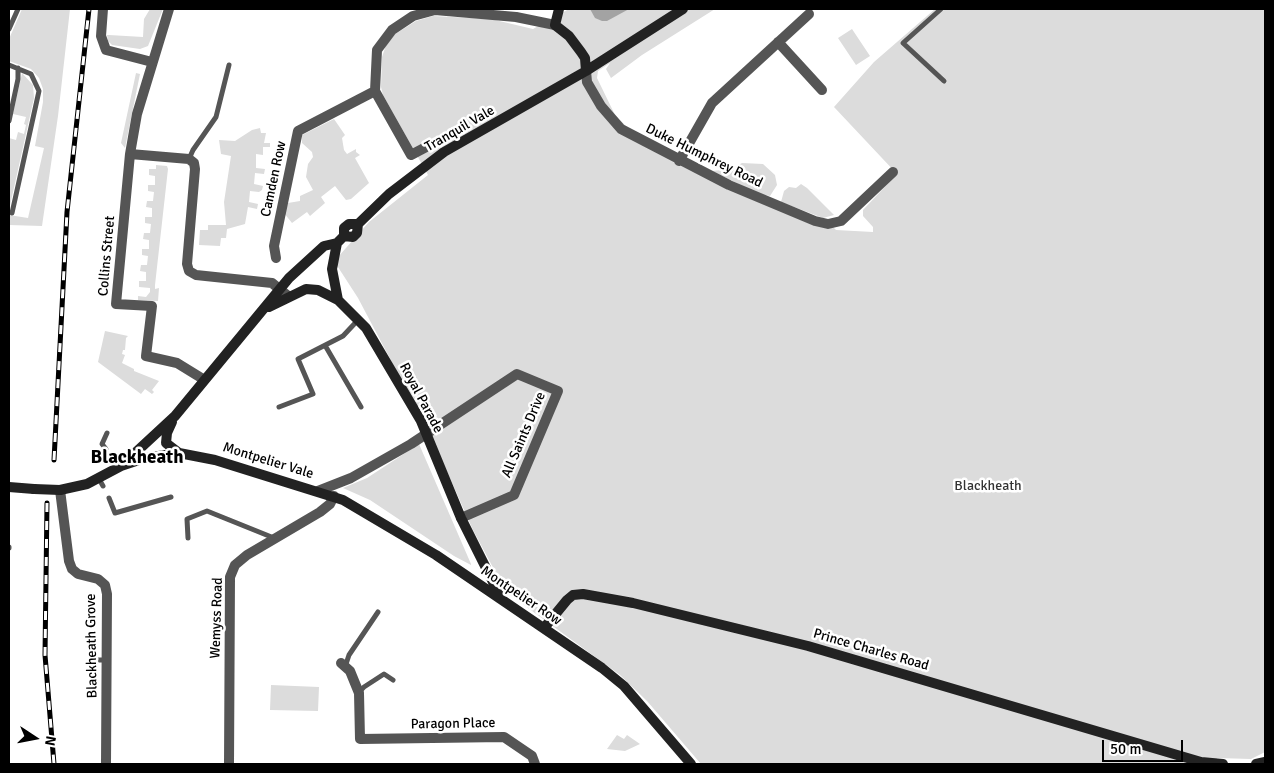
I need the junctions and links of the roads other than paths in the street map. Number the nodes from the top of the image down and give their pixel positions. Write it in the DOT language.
graph roads {
  1 [pos="18,9"];
  2 [pos="103,9"];
  3 [pos="169,9"];
  4 [pos="518,9"];
  5 [pos="559,9"];
  6 [pos="683,9"];
  7 [pos="941,9"];
  8 [pos="809,14"];
  9 [pos="536,21"];
  10 [pos="555,25"];
  11 [pos="9,29"];
  12 [pos="778,42"];
  13 [pos="152,62"];
  14 [pos="229,64"];
  15 [pos="9,65"];
  16 [pos="18,68"];
  17 [pos="586,71"];
  18 [pos="944,81"];
  19 [pos="822,90"];
  20 [pos="375,91"];
  21 [pos="9,121"];
  22 [pos="428,146"];
  23 [pos="130,154"];
  24 [pos="189,159"];
  25 [pos="679,161"];
  26 [pos="892,172"];
  27 [pos="12,213"];
  28 [pos="340,240"];
  29 [pos="276,258"];
  30 [pos="284,293"];
  31 [pos="338,300"];
  32 [pos="358,320"];
  33 [pos="326,347"];
  34 [pos="204,379"];
  35 [pos="279,407"];
  36 [pos="361,407"];
  37 [pos="175,416"];
  38 [pos="107,433"];
  39 [pos="425,434"];
  40 [pos="106,449"];
  41 [pos="178,453"];
  42 [pos="118,463"];
  43 [pos="9,487"];
  44 [pos="60,490"];
  45 [pos="318,491"];
  46 [pos="334,496"];
  47 [pos="171,497"];
  48 [pos="109,498"];
  49 [pos="461,518"];
  50 [pos="188,538"];
  51 [pos="276,539"];
  52 [pos="501,598"];
  53 [pos="378,612"];
  54 [pos="544,628"];
  55 [pos="92,660"];
  56 [pos="107,660"];
  57 [pos="343,665"];
  58 [pos="393,680"];
  59 [pos="359,693"];
  60 [pos="683,760"];
  61 [pos="1265,762"];
  62 [pos="1203,763"];
  63 [pos="106,764"];
  64 [pos="229,764"];
  65 [pos="535,764"];
  66 [pos="691,764"];
  67 [pos="1223,764"];
  68 [pos="1256,764"];
  1 -- 11 [label="lane"];
  2 -- 13 [label="street"];
  3 -- 13 [label="street, Collins Street"];
  4 -- 9 [label="street"];
  5 -- 10 [label="main road"];
  6 -- 17 [label="main road, Tranquil Vale"];
  7 -- 18 [label="lane"];
  8 -- 12 [label="street"];
  9 -- 10 [label="street"];
  9 -- 20 [label="street"];
  10 -- 17 [label="main road"];
  12 -- 19 [label="street"];
  12 -- 25 [label="street"];
  13 -- 23 [label="street, Collins Street"];
  14 -- 24 [label="lane"];
  15 -- 16 [label="lane"];
  16 -- 21 [label="lane"];
  16 -- 27 [label="lane"];
  17 -- 25 [label="street, Duke Humphrey Road"];
  17 -- 28 [label="main road, Tranquil Vale"];
  20 -- 22 [label="street"];
  20 -- 29 [label="street, Camden Row"];
  23 -- 24 [label="street"];
  23 -- 34 [label="street, Collins Street"];
  24 -- 30 [label="street"];
  25 -- 26 [label="street, Duke Humphrey Road"];
  28 -- 30 [label="main road"];
  28 -- 31 [label="main road"];
  30 -- 31 [label="main road"];
  30 -- 34 [label="main road"];
  31 -- 32 [label="main road, Royal Parade"];
  32 -- 33 [label="lane"];
  32 -- 39 [label="main road, Royal Parade"];
  33 -- 35 [label="lane"];
  33 -- 36 [label="lane"];
  34 -- 37 [label="main road"];
  37 -- 41 [label="main road"];
  37 -- 42 [label="main road"];
  38 -- 40 [label="lane"];
  39 -- 45 [label="street, Montpelier Vale"];
  39 -- 49 [label="main road, Royal Parade"];
  39 -- 49 [label="street, All Saints Drive"];
  41 -- 42 [label="main road, Montpelier Vale"];
  41 -- 45 [label="main road, Montpelier Vale"];
  42 -- 44 [label="main road"];
  43 -- 44 [label="main road, bridge"];
  44 -- 56 [label="street, Blackheath Grove"];
  45 -- 46 [label="main road, Montpelier Row"];
  46 -- 51 [label="street, Wemyss Road"];
  46 -- 52 [label="main road, Montpelier Row"];
  47 -- 48 [label="lane"];
  49 -- 52 [label="main road, Royal Parade"];
  50 -- 51 [label="lane"];
  51 -- 64 [label="street, Wemyss Road"];
  52 -- 54 [label="main road, Montpelier Row"];
  53 -- 57 [label="lane"];
  54 -- 60 [label="main road, Montpelier Row"];
  54 -- 62 [label="main road, Prince Charles Road"];
  55 -- 56 [label="lane"];
  56 -- 63 [label="street, Blackheath Grove"];
  57 -- 59 [label="street"];
  58 -- 59 [label="lane"];
  59 -- 65 [label="street, Paragon Place"];
  60 -- 66 [label="main road, Montpelier Row"];
  61 -- 68 [label="main road"];
  62 -- 67 [label="main road, Prince Charles Road"];
}
